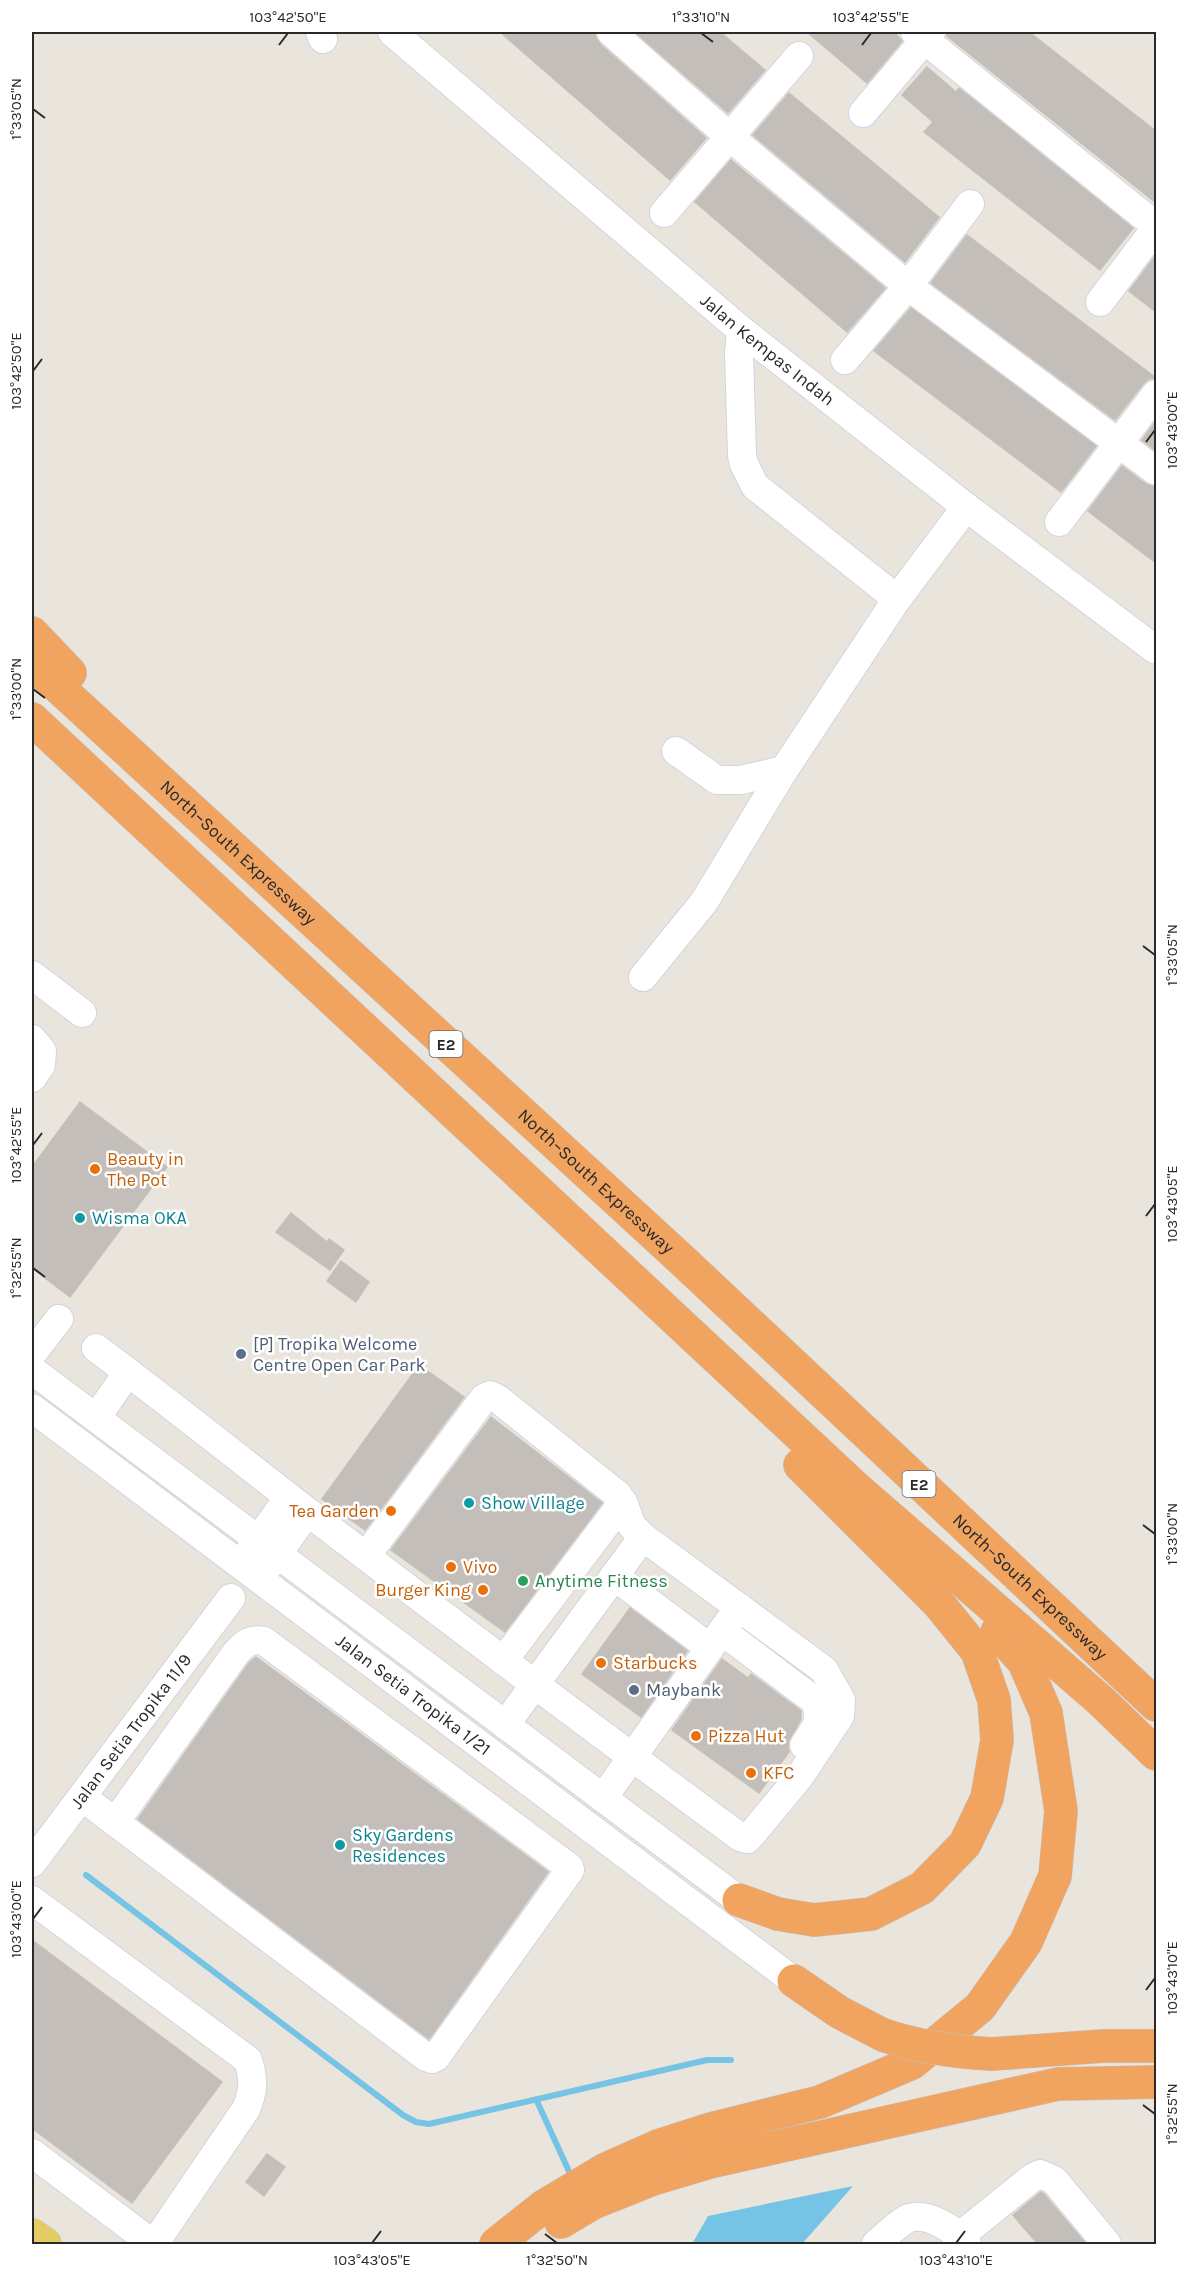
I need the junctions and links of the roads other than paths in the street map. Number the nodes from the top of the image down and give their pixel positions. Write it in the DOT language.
graph roads {
  1 [pos="611,32"];
  2 [pos="402,34"];
  3 [pos="923,34"];
  4 [pos="799,56"];
  5 [pos="863,113"];
  6 [pos="731,138"];
  7 [pos="970,204"];
  8 [pos="664,213"];
  9 [pos="1156,227"];
  10 [pos="908,286"];
  11 [pos="1100,302"];
  12 [pos="741,330"];
  13 [pos="845,360"];
  14 [pos="1156,394"];
  15 [pos="1120,444"];
  16 [pos="1156,471"];
  17 [pos="966,507"];
  18 [pos="1059,522"];
  19 [pos="897,599"];
  20 [pos="32,633"];
  21 [pos="1156,650"];
  22 [pos="32,663"];
  23 [pos="32,719"];
  24 [pos="675,751"];
  25 [pos="784,770"];
  26 [pos="208,826"];
  27 [pos="32,975"];
  28 [pos="643,977"];
  29 [pos="82,1013"];
  30 [pos="32,1039"];
  31 [pos="32,1078"];
  32 [pos="654,1300"];
  33 [pos="59,1319"];
  34 [pos="96,1348"];
  35 [pos="32,1354"];
  36 [pos="32,1370"];
  37 [pos="128,1372"];
  38 [pos="32,1408"];
  39 [pos="96,1418"];
  40 [pos="855,1487"];
  41 [pos="623,1502"];
  42 [pos="299,1504"];
  43 [pos="643,1537"];
  44 [pos="268,1547"];
  45 [pos="366,1556"];
  46 [pos="249,1572"];
  47 [pos="614,1576"];
  48 [pos="739,1607"];
  49 [pos="716,1639"];
  50 [pos="367,1660"];
  51 [pos="503,1661"];
  52 [pos="534,1685"];
  53 [pos="340,1697"];
  54 [pos="1156,1705"];
  55 [pos="505,1725"];
  56 [pos="1156,1754"];
  57 [pos="632,1757"];
  58 [pos="109,1760"];
  59 [pos="800,1776"];
  60 [pos="142,1785"];
  61 [pos="82,1797"];
  62 [pos="603,1798"];
  63 [pos="116,1821"];
  64 [pos="32,1863"];
  65 [pos="32,1900"];
  66 [pos="739,1900"];
  67 [pos="794,1981"];
  68 [pos="1156,2046"];
  69 [pos="1156,2082"];
  70 [pos="32,2153"];
  71 [pos="32,2235"];
  72 [pos="964,2240"];
  73 [pos="45,2244"];
  74 [pos="153,2244"];
  75 [pos="496,2244"];
  76 [pos="532,2244"];
  77 [pos="876,2244"];
  78 [pos="1107,2244"];
  1 -- 6 [label="street"];
  2 -- 12 [label="street, Jalan Kempas Indah"];
  3 -- 5 [label="street"];
  3 -- 9 [label="street"];
  4 -- 6 [label="street"];
  6 -- 8 [label="street"];
  6 -- 10 [label="street"];
  7 -- 10 [label="street"];
  9 -- 11 [label="street"];
  10 -- 13 [label="street"];
  10 -- 15 [label="street"];
  12 -- 17 [label="street, Jalan Kempas Indah"];
  12 -- 19 [label="street"];
  14 -- 15 [label="street"];
  15 -- 16 [label="street"];
  15 -- 18 [label="street"];
  17 -- 19 [label="street"];
  17 -- 21 [label="street, Jalan Kempas Indah"];
  19 -- 25 [label="street"];
  20 -- 26 [label="highway"];
  22 -- 26 [label="highway, North–South Expressway / E2"];
  23 -- 32 [label="highway, North–South Expressway / E2"];
  24 -- 25 [label="street"];
  25 -- 28 [label="street"];
  26 -- 54 [label="highway, North–South Expressway / E2"];
  27 -- 29 [label="street"];
  30 -- 31 [label="street"];
  32 -- 40 [label="highway, North–South Expressway / E2"];
  32 -- 66 [label="highway"];
  33 -- 35 [label="street"];
  34 -- 37 [label="street"];
  36 -- 39 [label="street, Jalan Setia Tropika 1/21"];
  37 -- 39 [label="street"];
  37 -- 42 [label="street"];
  38 -- 46 [label="street, Jalan Setia Tropika 1/21"];
  39 -- 44 [label="street, Jalan Setia Tropika 1/21"];
  40 -- 56 [label="highway, North–South Expressway / E2"];
  40 -- 75 [label="highway"];
  41 -- 43 [label="street"];
  41 -- 45 [label="street"];
  41 -- 51 [label="street"];
  42 -- 44 [label="street"];
  42 -- 45 [label="street"];
  43 -- 47 [label="street"];
  43 -- 48 [label="street"];
  44 -- 46 [label="street"];
  44 -- 55 [label="street, Jalan Setia Tropika 1/21"];
  45 -- 51 [label="street"];
  46 -- 50 [label="street, Jalan Setia Tropika 1/21"];
  46 -- 58 [label="street, Jalan Setia Tropika 11/9"];
  47 -- 49 [label="street"];
  47 -- 52 [label="street"];
  48 -- 49 [label="street"];
  48 -- 59 [label="street"];
  49 -- 57 [label="street"];
  49 -- 59 [label="street"];
  50 -- 53 [label="street"];
  50 -- 67 [label="street, Jalan Setia Tropika 1/21"];
  51 -- 52 [label="street"];
  52 -- 55 [label="street"];
  52 -- 57 [label="street"];
  53 -- 60 [label="street"];
  53 -- 63 [label="street"];
  55 -- 62 [label="street, Jalan Setia Tropika 1/21"];
  57 -- 59 [label="street"];
  57 -- 62 [label="street"];
  58 -- 60 [label="street"];
  58 -- 61 [label="street, Jalan Setia Tropika 11/9"];
  60 -- 63 [label="street"];
  61 -- 63 [label="street"];
  61 -- 64 [label="street, Jalan Setia Tropika 11/9"];
  62 -- 66 [label="street, Jalan Setia Tropika 1/21"];
  65 -- 74 [label="street"];
  67 -- 68 [label="highway, bridge"];
  69 -- 76 [label="highway"];
  70 -- 74 [label="street"];
  71 -- 73 [label="main road"];
  72 -- 77 [label="street"];
  72 -- 78 [label="street"];
}
